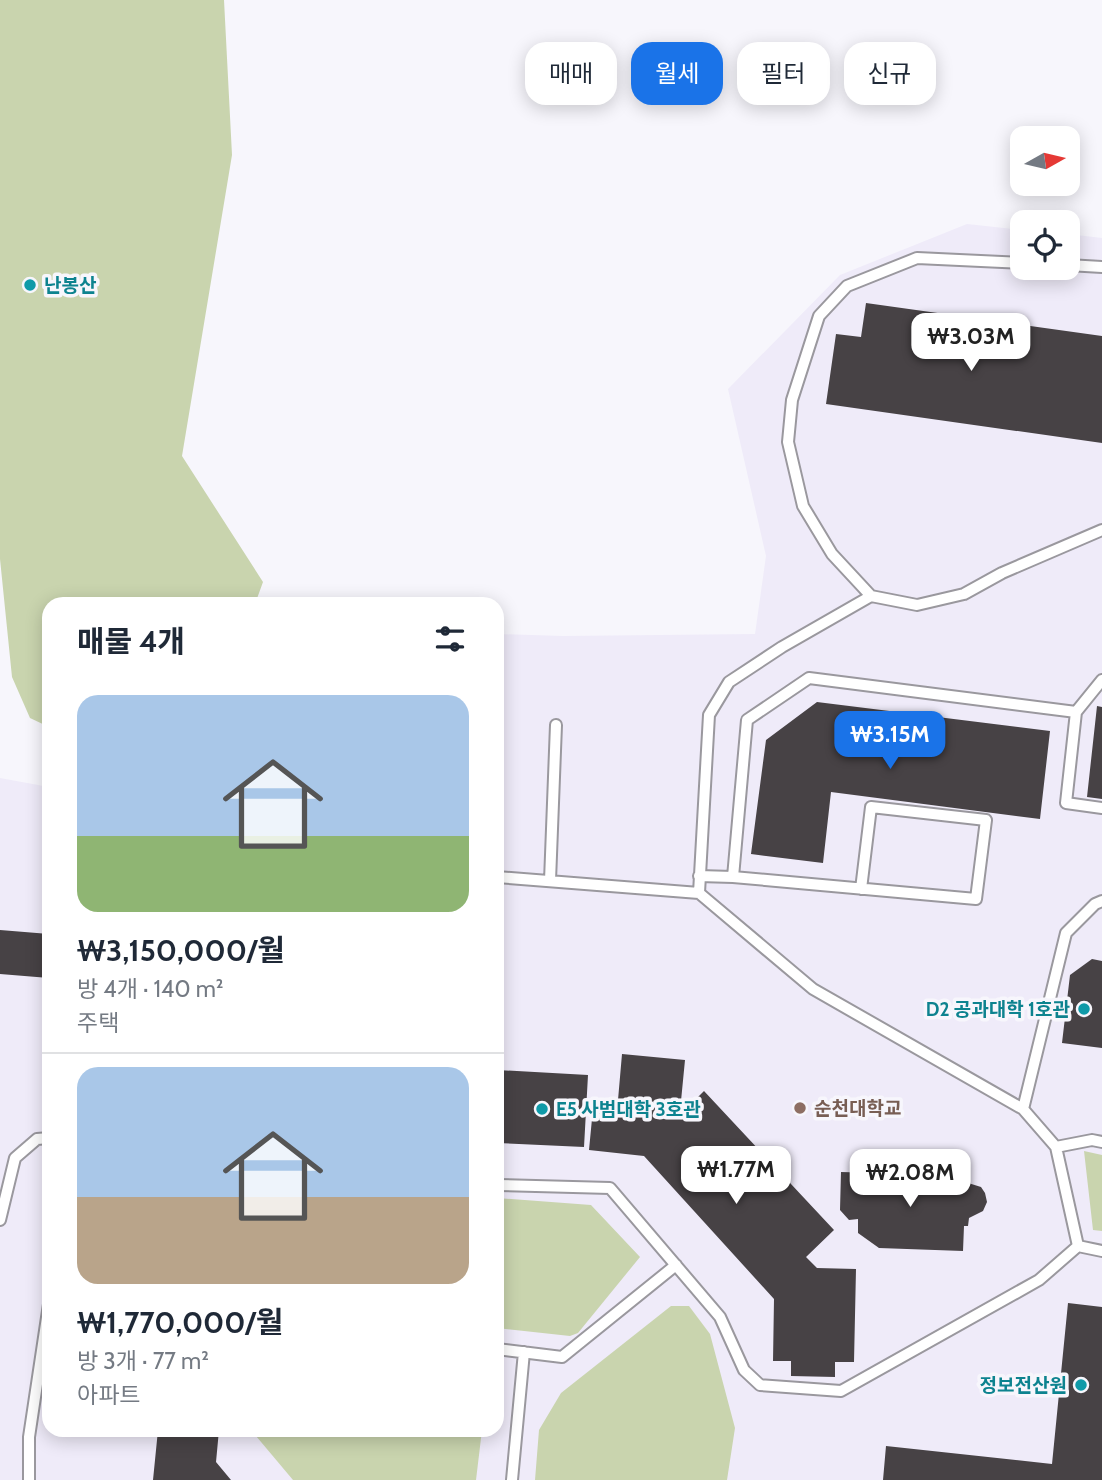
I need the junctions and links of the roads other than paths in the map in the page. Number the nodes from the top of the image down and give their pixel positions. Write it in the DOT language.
graph roads {
  1 [pos="1010,262"];
  2 [pos="1080,266"];
  3 [pos="1102,267"];
  4 [pos="1102,530"];
  5 [pos="871,596"];
  6 [pos="1102,680"];
  7 [pos="1076,712"];
  8 [pos="556,725"];
  9 [pos="1102,808"];
  10 [pos="699,876"];
  11 [pos="733,877"];
  12 [pos="504,878"];
  13 [pos="550,881"];
  14 [pos="861,889"];
  15 [pos="699,893"];
  16 [pos="1102,901"];
  17 [pos="1023,1109"];
  18 [pos="42,1139"];
  19 [pos="1102,1142"];
  20 [pos="1056,1147"];
  21 [pos="504,1185"];
  22 [pos="0,1220"];
  23 [pos="1078,1246"];
  24 [pos="1102,1251"];
  25 [pos="676,1265"];
  26 [pos="504,1350"];
  27 [pos="42,1351"];
  28 [pos="524,1352"];
  29 [pos="29,1480"];
  30 [pos="512,1480"];
  1 -- 5 [label="lane"];
  2 -- 3 [label="lane"];
  4 -- 5 [label="lane"];
  5 -- 10 [label="lane"];
  6 -- 7 [label="lane"];
  7 -- 9 [label="lane"];
  7 -- 11 [label="lane"];
  8 -- 13 [label="lane"];
  10 -- 11 [label="lane"];
  10 -- 15 [label="lane"];
  11 -- 14 [label="lane"];
  12 -- 13 [label="lane"];
  13 -- 15 [label="lane"];
  14 -- 14 [label="lane"];
  15 -- 17 [label="lane"];
  16 -- 17 [label="lane"];
  17 -- 20 [label="lane"];
  18 -- 22 [label="lane"];
  19 -- 20 [label="lane"];
  20 -- 23 [label="lane"];
  21 -- 25 [label="lane"];
  23 -- 24 [label="lane"];
  23 -- 25 [label="lane"];
  25 -- 28 [label="lane"];
  26 -- 28 [label="lane"];
  27 -- 29 [label="lane"];
  28 -- 30 [label="lane"];
}
